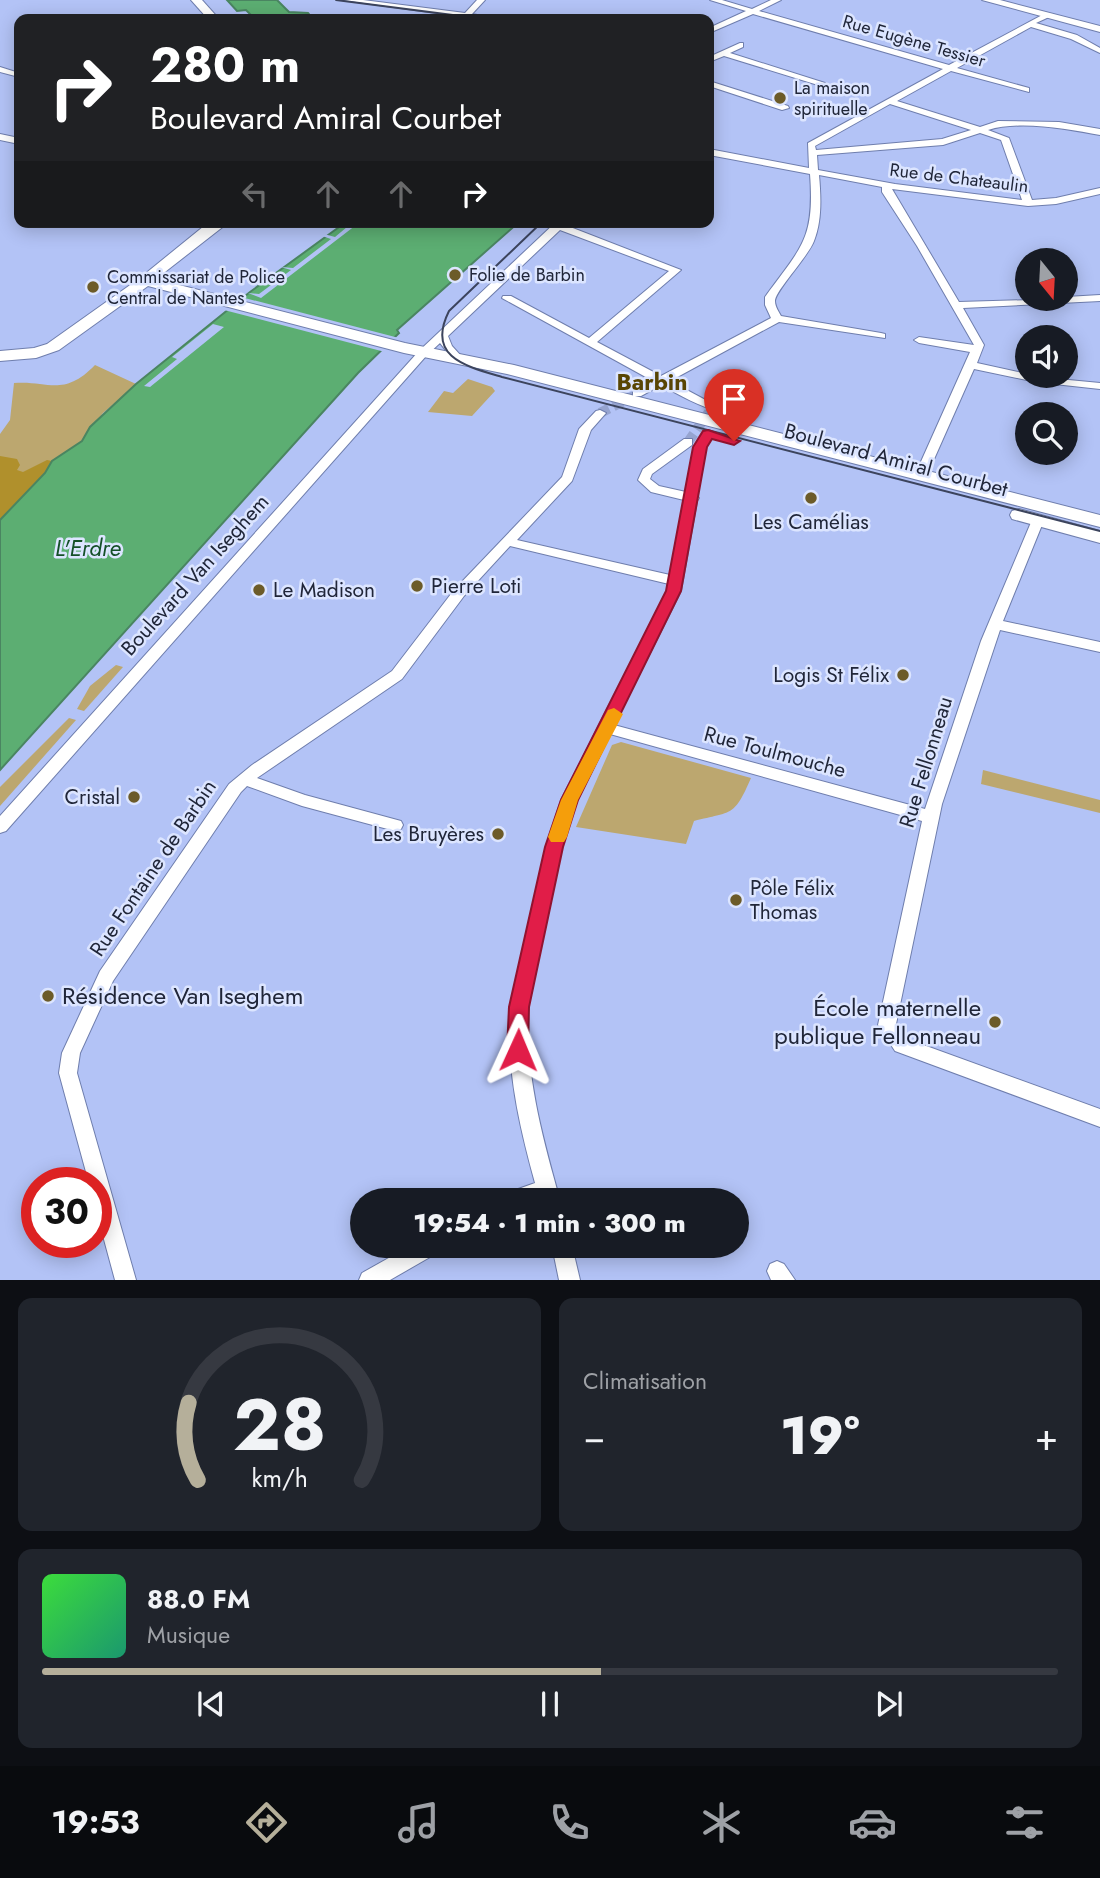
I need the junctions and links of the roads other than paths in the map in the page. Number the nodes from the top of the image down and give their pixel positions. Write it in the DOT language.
graph roads {
  1 [pos="196,0"];
  2 [pos="346,0"];
  3 [pos="481,0"];
  4 [pos="714,0"];
  5 [pos="777,0"];
  6 [pos="996,1"];
  7 [pos="752,11"];
  8 [pos="209,14"];
  9 [pos="459,14"];
  10 [pos="468,14"];
  11 [pos="1046,15"];
  12 [pos="1030,24"];
  13 [pos="714,29"];
  14 [pos="1100,29"];
  15 [pos="740,46"];
  16 [pos="1100,51"];
  17 [pos="724,53"];
  18 [pos="714,58"];
  19 [pos="950,68"];
  20 [pos="821,83"];
  21 [pos="714,85"];
  22 [pos="1026,90"];
  23 [pos="888,101"];
  24 [pos="785,108"];
  25 [pos="979,129"];
  26 [pos="1100,132"];
  27 [pos="714,153"];
  28 [pos="813,153"];
  29 [pos="815,172"];
  30 [pos="887,186"];
  31 [pos="1100,191"];
  32 [pos="1028,203"];
  33 [pos="211,228"];
  34 [pos="557,228"];
  35 [pos="571,228"];
  36 [pos="145,281"];
  37 [pos="507,298"];
  38 [pos="1100,298"];
  39 [pos="957,305"];
  40 [pos="777,319"];
  41 [pos="442,335"];
  42 [pos="881,336"];
  43 [pos="919,340"];
  44 [pos="590,342"];
  45 [pos="977,350"];
  46 [pos="423,353"];
  47 [pos="8,355"];
  48 [pos="457,357"];
  49 [pos="971,365"];
  50 [pos="663,381"];
  51 [pos="1100,386"];
  52 [pos="637,394"];
  53 [pos="600,413"];
  54 [pos="743,418"];
  55 [pos="708,434"];
  56 [pos="688,442"];
  57 [pos="921,475"];
  58 [pos="693,498"];
  59 [pos="1038,520"];
  60 [pos="1100,521"];
  61 [pos="1100,537"];
  62 [pos="509,542"];
  63 [pos="676,581"];
  64 [pos="995,624"];
  65 [pos="1100,647"];
  66 [pos="607,728"];
  67 [pos="244,779"];
  68 [pos="930,817"];
  69 [pos="395,825"];
  70 [pos="0,827"];
  71 [pos="1100,1118"];
  72 [pos="546,1188"];
  73 [pos="407,1258"];
  74 [pos="565,1258"];
  75 [pos="126,1279"];
  76 [pos="369,1279"];
  77 [pos="570,1279"];
  1 -- 8 [label="street"];
  2 -- 9 [label="street"];
  3 -- 10 [label="street"];
  4 -- 7 [label="street, Rue Eugène Tessier"];
  5 -- 7 [label="street"];
  6 -- 11 [label="street"];
  7 -- 13 [label="street"];
  7 -- 19 [label="street, Rue Eugène Tessier"];
  11 -- 12 [label="street"];
  11 -- 14 [label="street"];
  12 -- 16 [label="street"];
  12 -- 19 [label="street"];
  15 -- 17 [label="street"];
  17 -- 18 [label="street"];
  17 -- 20 [label="street"];
  19 -- 22 [label="street, Rue Eugène Tessier"];
  19 -- 23 [label="street"];
  21 -- 24 [label="street"];
  23 -- 25 [label="street"];
  23 -- 28 [label="street"];
  25 -- 26 [label="street"];
  25 -- 28 [label="street"];
  25 -- 32 [label="street"];
  27 -- 29 [label="street, Rue de Chateaulin"];
  28 -- 29 [label="street"];
  29 -- 30 [label="street, Rue de Chateaulin"];
  29 -- 40 [label="street"];
  30 -- 32 [label="street, Rue de Chateaulin"];
  30 -- 39 [label="street"];
  31 -- 32 [label="street, Rue de Chateaulin"];
  33 -- 36 [label="street"];
  34 -- 41 [label="street, Boulevard Van Iseghem"];
  35 -- 44 [label="street"];
  36 -- 46 [label="street"];
  36 -- 47 [label="street"];
  37 -- 44 [label="street"];
  38 -- 39 [label="street"];
  39 -- 45 [label="street"];
  40 -- 42 [label="street"];
  40 -- 50 [label="street"];
  41 -- 46 [label="street, Boulevard Van Iseghem"];
  41 -- 48 [label="street"];
  43 -- 45 [label="street"];
  44 -- 50 [label="street"];
  45 -- 49 [label="street"];
  46 -- 48 [label="street, Boulevard Amiral Courbet"];
  46 -- 55 [label="street, Boulevard Amiral Courbet"];
  46 -- 70 [label="street, Boulevard Van Iseghem"];
  48 -- 57 [label="street, Boulevard Amiral Courbet"];
  49 -- 51 [label="street"];
  49 -- 57 [label="street"];
  50 -- 52 [label="street"];
  50 -- 54 [label="street"];
  53 -- 62 [label="street, Rue Fontaine de Barbin"];
  55 -- 58 [label="street"];
  55 -- 59 [label="street, Boulevard Amiral Courbet"];
  56 -- 58 [label="street"];
  57 -- 60 [label="street, Boulevard Amiral Courbet"];
  58 -- 63 [label="street"];
  59 -- 61 [label="street, Boulevard Amiral Courbet"];
  59 -- 64 [label="street, Rue Fellonneau"];
  62 -- 63 [label="street"];
  62 -- 67 [label="street, Rue Fontaine de Barbin"];
  63 -- 66 [label="street"];
  64 -- 65 [label="street"];
  64 -- 68 [label="street, Rue Fellonneau"];
  66 -- 68 [label="street, Rue Toulmouche"];
  66 -- 72 [label="street"];
  67 -- 69 [label="street"];
  67 -- 75 [label="street, Rue Fontaine de Barbin"];
  68 -- 71 [label="street, Rue Fellonneau"];
  73 -- 76 [label="street"];
  74 -- 77 [label="street"];
}
